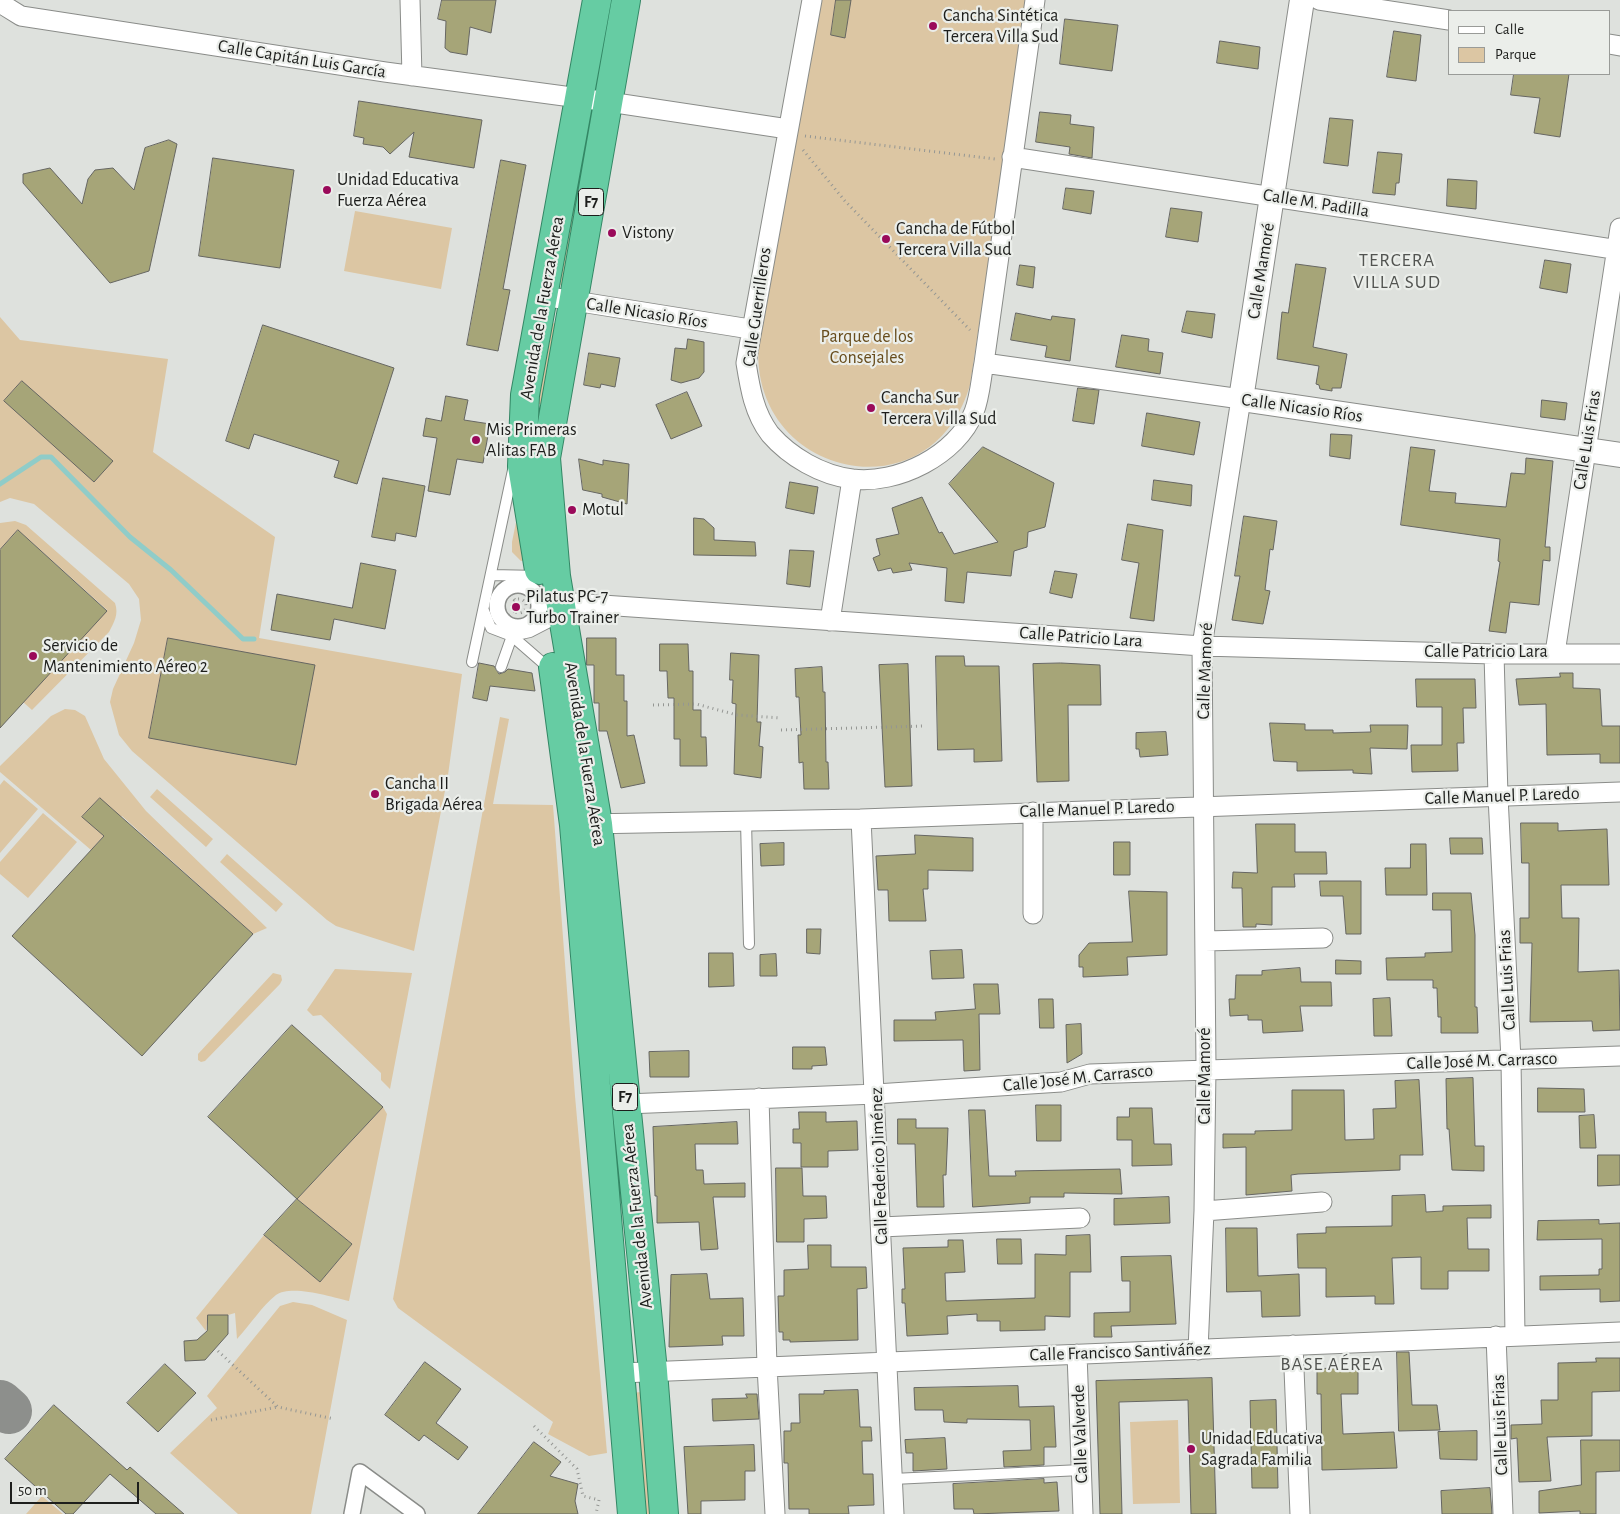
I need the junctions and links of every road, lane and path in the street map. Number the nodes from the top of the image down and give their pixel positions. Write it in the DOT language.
graph roads {
  1 [pos="410,0"];
  2 [pos="597,0"];
  3 [pos="626,0"];
  4 [pos="812,0"];
  5 [pos="1034,0"];
  6 [pos="1302,0"];
  7 [pos="1319,0"];
  8 [pos="0,4"];
  9 [pos="1448,20"];
  10 [pos="412,76"];
  11 [pos="580,99"];
  12 [pos="608,102"];
  13 [pos="790,133"];
  14 [pos="1012,160"];
  15 [pos="1272,197"];
  16 [pos="1620,228"];
  17 [pos="1618,250"];
  18 [pos="543,296"];
  19 [pos="573,301"];
  20 [pos="750,329"];
  21 [pos="987,339"];
  22 [pos="984,363"];
  23 [pos="1241,399"];
  24 [pos="522,431"];
  25 [pos="1586,450"];
  26 [pos="1620,455"];
  27 [pos="852,479"];
  28 [pos="491,575"];
  29 [pos="508,591"];
  30 [pos="515,600"];
  31 [pos="543,605"];
  32 [pos="484,610"];
  33 [pos="514,611"];
  34 [pos="505,618"];
  35 [pos="830,621"];
  36 [pos="512,636"];
  37 [pos="1202,646"];
  38 [pos="1555,653"];
  39 [pos="1494,654"];
  40 [pos="1620,654"];
  41 [pos="472,662"];
  42 [pos="501,667"];
  43 [pos="553,672"];
  44 [pos="653,705"];
  45 [pos="781,718"];
  46 [pos="925,726"];
  47 [pos="781,730"];
  48 [pos="1620,792"];
  49 [pos="1498,796"];
  50 [pos="1203,806"];
  51 [pos="1033,812"];
  52 [pos="861,819"];
  53 [pos="746,821"];
  54 [pos="586,824"];
  55 [pos="1033,914"];
  56 [pos="1323,938"];
  57 [pos="1205,941"];
  58 [pos="749,944"];
  59 [pos="1620,1056"];
  60 [pos="1511,1060"];
  61 [pos="1206,1068"];
  62 [pos="876,1094"];
  63 [pos="759,1098"];
  64 [pos="626,1104"];
  65 [pos="1322,1202"];
  66 [pos="1204,1211"];
  67 [pos="1080,1218"];
  68 [pos="881,1227"];
  69 [pos="1620,1332"];
  70 [pos="1506,1336"];
  71 [pos="1293,1345"];
  72 [pos="1198,1350"];
  73 [pos="218,1351"];
  74 [pos="1077,1354"];
  75 [pos="887,1361"];
  76 [pos="767,1366"];
  77 [pos="653,1371"];
  78 [pos="621,1373"];
  79 [pos="278,1407"];
  80 [pos="334,1419"];
  81 [pos="212,1420"];
  82 [pos="534,1426"];
  83 [pos="1081,1470"];
  84 [pos="893,1479"];
  85 [pos="352,1514"];
  86 [pos="417,1514"];
  87 [pos="596,1514"];
  88 [pos="632,1514"];
  89 [pos="664,1514"];
  90 [pos="776,1514"];
  91 [pos="894,1514"];
  92 [pos="1083,1514"];
  93 [pos="1300,1514"];
  94 [pos="1503,1514"];
  1 -- 10 [label="street"];
  2 -- 11 [label="highway, Avenida de la Fuerza Aérea / F7"];
  3 -- 12 [label="highway, Avenida de la Fuerza Aérea / F7"];
  4 -- 13 [label="street, Calle Guerrilleros"];
  5 -- 14 [label="street, Calle Guerrilleros"];
  6 -- 15 [label="street, Calle Mamoré"];
  7 -- 9 [label="street"];
  8 -- 10 [label="street, Calle Capitán Luis García"];
  10 -- 11 [label="street, Calle Capitán Luis García"];
  11 -- 12 [label="street, Calle Capitán Luis García"];
  11 -- 18 [label="highway, Avenida de la Fuerza Aérea / F7"];
  12 -- 13 [label="street, Calle Capitán Luis García"];
  12 -- 19 [label="highway, Avenida de la Fuerza Aérea / F7"];
  13 -- 14 [label="path"];
  13 -- 20 [label="street, Calle Guerrilleros"];
  13 -- 21 [label="path"];
  14 -- 15 [label="street, Calle M. Padilla"];
  14 -- 21 [label="street, Calle Guerrilleros"];
  15 -- 17 [label="street, Calle M. Padilla"];
  15 -- 23 [label="street, Calle Mamoré"];
  16 -- 17 [label="street, Calle Luis Frias"];
  17 -- 25 [label="street, Calle Luis Frias"];
  18 -- 19 [label="street, Calle Nicasio Ríos"];
  18 -- 24 [label="highway, Avenida de la Fuerza Aérea / F7"];
  19 -- 20 [label="street, Calle Nicasio Ríos"];
  19 -- 31 [label="highway, Avenida de la Fuerza Aérea / F7"];
  20 -- 27 [label="street, Calle Guerrilleros"];
  21 -- 22 [label="street, Calle Guerrilleros"];
  22 -- 23 [label="street, Calle Nicasio Ríos"];
  22 -- 27 [label="street, Calle Guerrilleros"];
  23 -- 25 [label="street, Calle Nicasio Ríos"];
  23 -- 37 [label="street, Calle Mamoré"];
  24 -- 28 [label="lane"];
  24 -- 31 [label="highway, Avenida de la Fuerza Aérea / F7"];
  25 -- 26 [label="street, Calle Nicasio Ríos"];
  25 -- 38 [label="street, Calle Luis Frias"];
  27 -- 35 [label="street"];
  28 -- 31 [label="lane"];
  28 -- 32 [label="lane"];
  29 -- 30 [label="path"];
  30 -- 31 [label="path"];
  30 -- 33 [label="path"];
  31 -- 33 [label="path"];
  31 -- 35 [label="street, Calle Patricio Lara"];
  31 -- 36 [label="lane"];
  31 -- 43 [label="highway, Avenida de la Fuerza Aérea / F7"];
  31 -- 54 [label="highway, Avenida de la Fuerza Aérea / F7"];
  32 -- 36 [label="lane"];
  32 -- 41 [label="lane"];
  33 -- 34 [label="path"];
  35 -- 37 [label="street, Calle Patricio Lara"];
  36 -- 42 [label="lane"];
  36 -- 43 [label="lane"];
  37 -- 39 [label="street, Calle Patricio Lara"];
  37 -- 50 [label="street, Calle Mamoré"];
  38 -- 39 [label="street, Calle Patricio Lara"];
  38 -- 40 [label="street, Calle Patricio Lara"];
  39 -- 49 [label="street, Calle Luis Frias"];
  43 -- 54 [label="highway, Avenida de la Fuerza Aérea / F7"];
  44 -- 45 [label="path"];
  46 -- 47 [label="path"];
  48 -- 49 [label="street, Calle Manuel P. Laredo"];
  49 -- 50 [label="street, Calle Manuel P. Laredo"];
  49 -- 60 [label="street, Calle Luis Frias"];
  50 -- 51 [label="street, Calle Manuel P. Laredo"];
  50 -- 57 [label="street, Calle Mamoré"];
  51 -- 52 [label="street, Calle Manuel P. Laredo"];
  51 -- 55 [label="street"];
  52 -- 53 [label="street, Calle Manuel P. Laredo"];
  52 -- 62 [label="street, Calle Federico Jiménez"];
  53 -- 54 [label="street, Calle Manuel P. Laredo"];
  53 -- 58 [label="lane"];
  54 -- 64 [label="highway, Avenida de la Fuerza Aérea / F7"];
  54 -- 78 [label="highway, Avenida de la Fuerza Aérea / F7"];
  56 -- 57 [label="street"];
  57 -- 61 [label="street, Calle Mamoré"];
  59 -- 60 [label="street, Calle José M. Carrasco"];
  60 -- 61 [label="street, Calle José M. Carrasco"];
  60 -- 70 [label="street, Calle Luis Frias"];
  61 -- 62 [label="street, Calle José M. Carrasco"];
  61 -- 66 [label="street, Calle Mamoré"];
  62 -- 63 [label="street, Calle José M. Carrasco"];
  62 -- 68 [label="street, Calle Federico Jiménez"];
  63 -- 64 [label="street, Calle José M. Carrasco"];
  63 -- 76 [label="street"];
  64 -- 77 [label="highway, Avenida de la Fuerza Aérea / F7"];
  65 -- 66 [label="street"];
  66 -- 72 [label="street, Calle Mamoré"];
  67 -- 68 [label="street"];
  68 -- 75 [label="street, Calle Federico Jiménez"];
  69 -- 70 [label="street, Calle Francisco Santiváñez"];
  70 -- 71 [label="street, Calle Francisco Santiváñez"];
  70 -- 94 [label="street, Calle Luis Frias"];
  71 -- 72 [label="street, Calle Francisco Santiváñez"];
  71 -- 93 [label="street"];
  72 -- 74 [label="street, Calle Francisco Santiváñez"];
  73 -- 79 [label="path"];
  74 -- 75 [label="street, Calle Francisco Santiváñez"];
  74 -- 83 [label="street, Calle Valverde"];
  75 -- 76 [label="street, Calle Francisco Santiváñez"];
  75 -- 84 [label="street, Calle Federico Jiménez"];
  76 -- 77 [label="street, Calle Francisco Santiváñez"];
  76 -- 90 [label="street"];
  77 -- 78 [label="street, Calle Francisco Santiváñez"];
  77 -- 89 [label="highway, Avenida de la Fuerza Aérea / F7"];
  78 -- 88 [label="highway, Avenida de la Fuerza Aérea / F7"];
  79 -- 80 [label="path"];
  79 -- 81 [label="path"];
  82 -- 87 [label="path"];
  83 -- 84 [label="lane"];
  83 -- 92 [label="street, Calle Valverde"];
  84 -- 91 [label="street, Calle Federico Jiménez"];
  85 -- 86 [label="street"];
}
